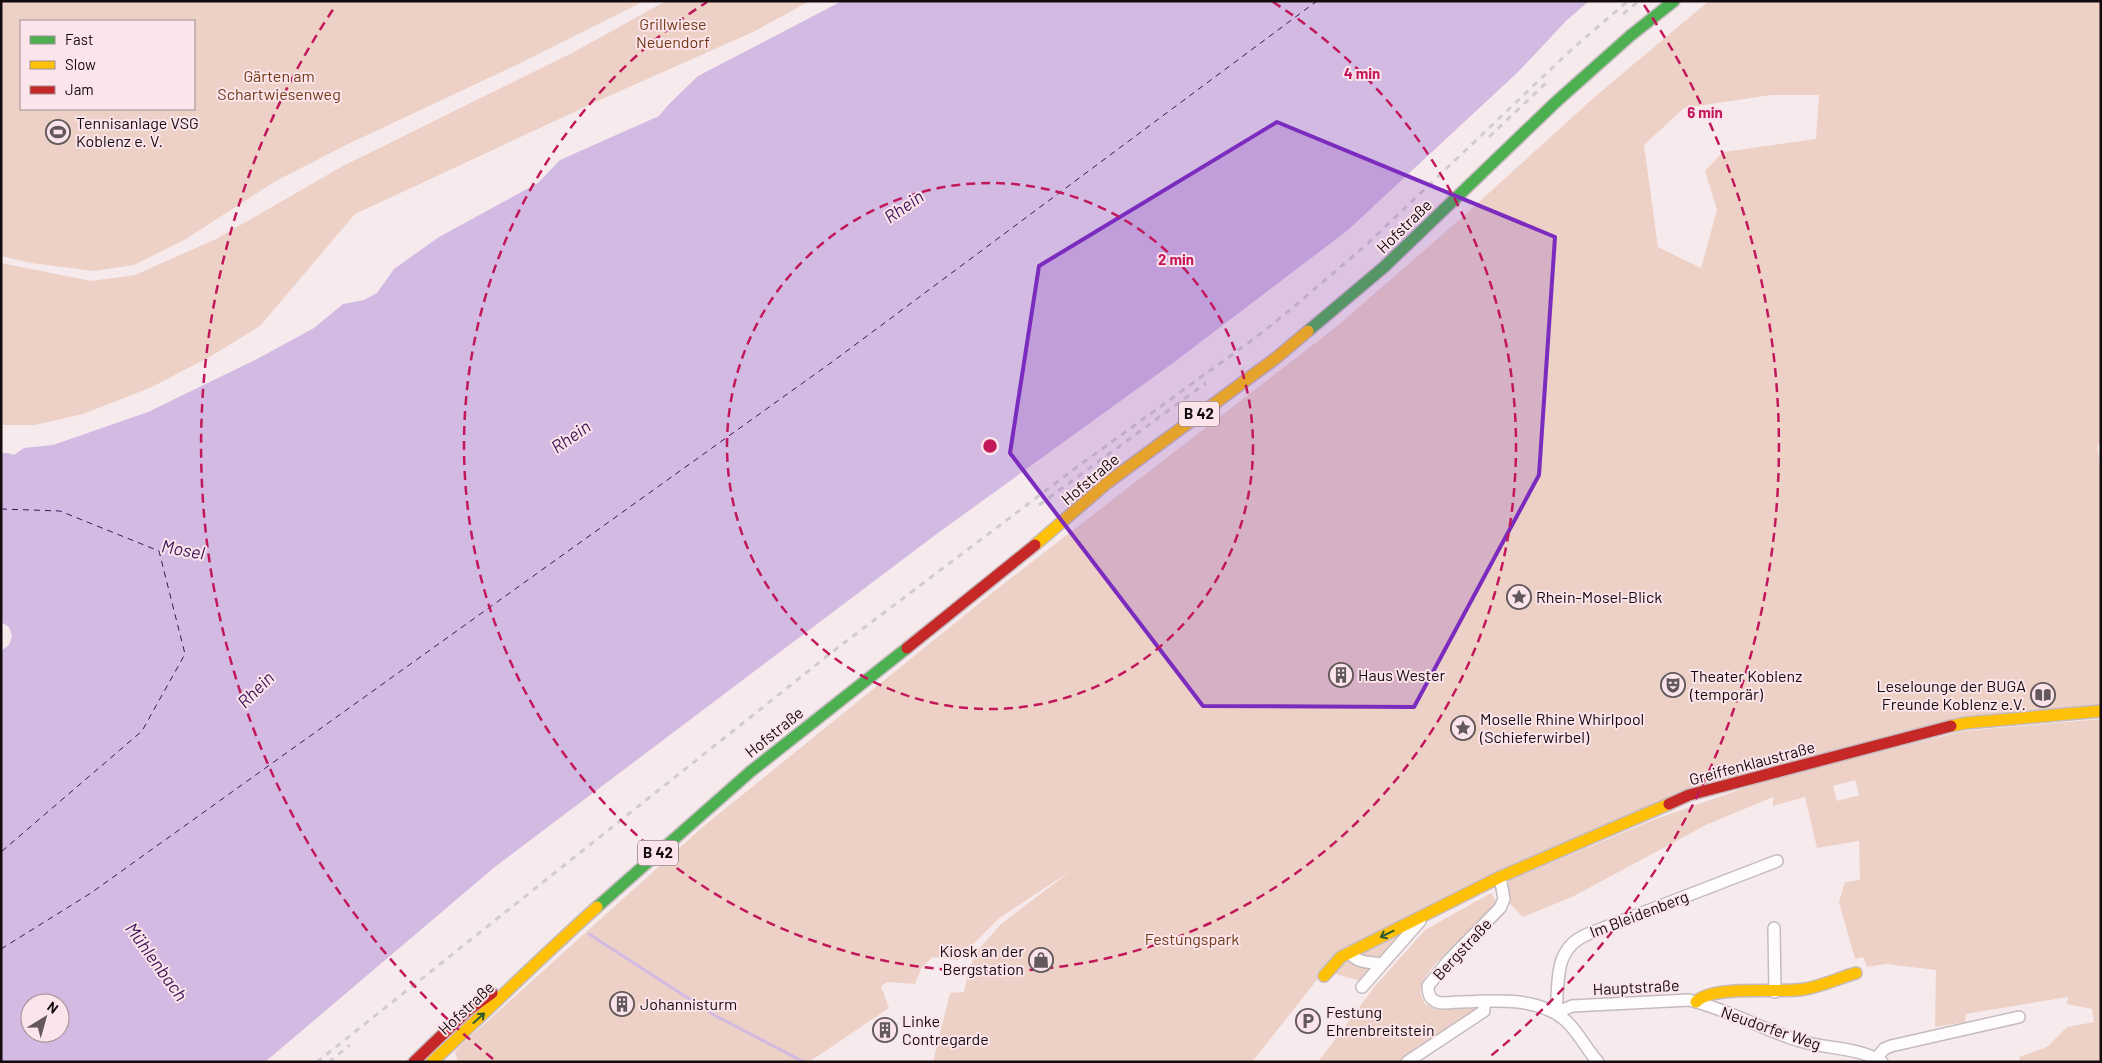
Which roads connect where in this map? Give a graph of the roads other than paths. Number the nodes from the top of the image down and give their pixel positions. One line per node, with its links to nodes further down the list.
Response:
1 (1674, 1): 10 (main road, Hofstraße / B 42)
2 (2101, 711): 4 (main road, Greiffenklaustraße)
3 (1777, 861): 16 (street, Im Bleidenberg)
4 (1500, 877): 5 (main road, Greiffenklaustraße); 14 (street, Bergstraße)
5 (1430, 912): 7 (main road, Greiffenklaustraße, one-way to 7); 8 (street, Greiffenklaustraße)
6 (1774, 928): 13 (street)
7 (1350, 952): 8 (street); 11 (main road, Greiffenklaustraße)
8 (1381, 964): 12 (street, Greiffenklaustraße)
9 (1856, 973): 13 (main road, Hauptstraße)
10 (521, 976): 19 (main road, Hofstraße / B 42); 20 (main road, Hofstraße / B 42, one-way to 10)
11 (1324, 976)
12 (1362, 987)
13 (1776, 992): 15 (main road, Hauptstraße)
14 (1484, 1002): 16 (street, Bergstraße); 21 (street)
15 (1696, 1002): 16 (street, Hauptstraße); 18 (street, Neudorfer Weg)
16 (1556, 1013): 22 (street, Bergstraße)
17 (2019, 1017): 18 (street, Neudorfer Weg)
18 (1879, 1060)
19 (414, 1062)
20 (432, 1062)
21 (1407, 1062)
22 (1598, 1062)

